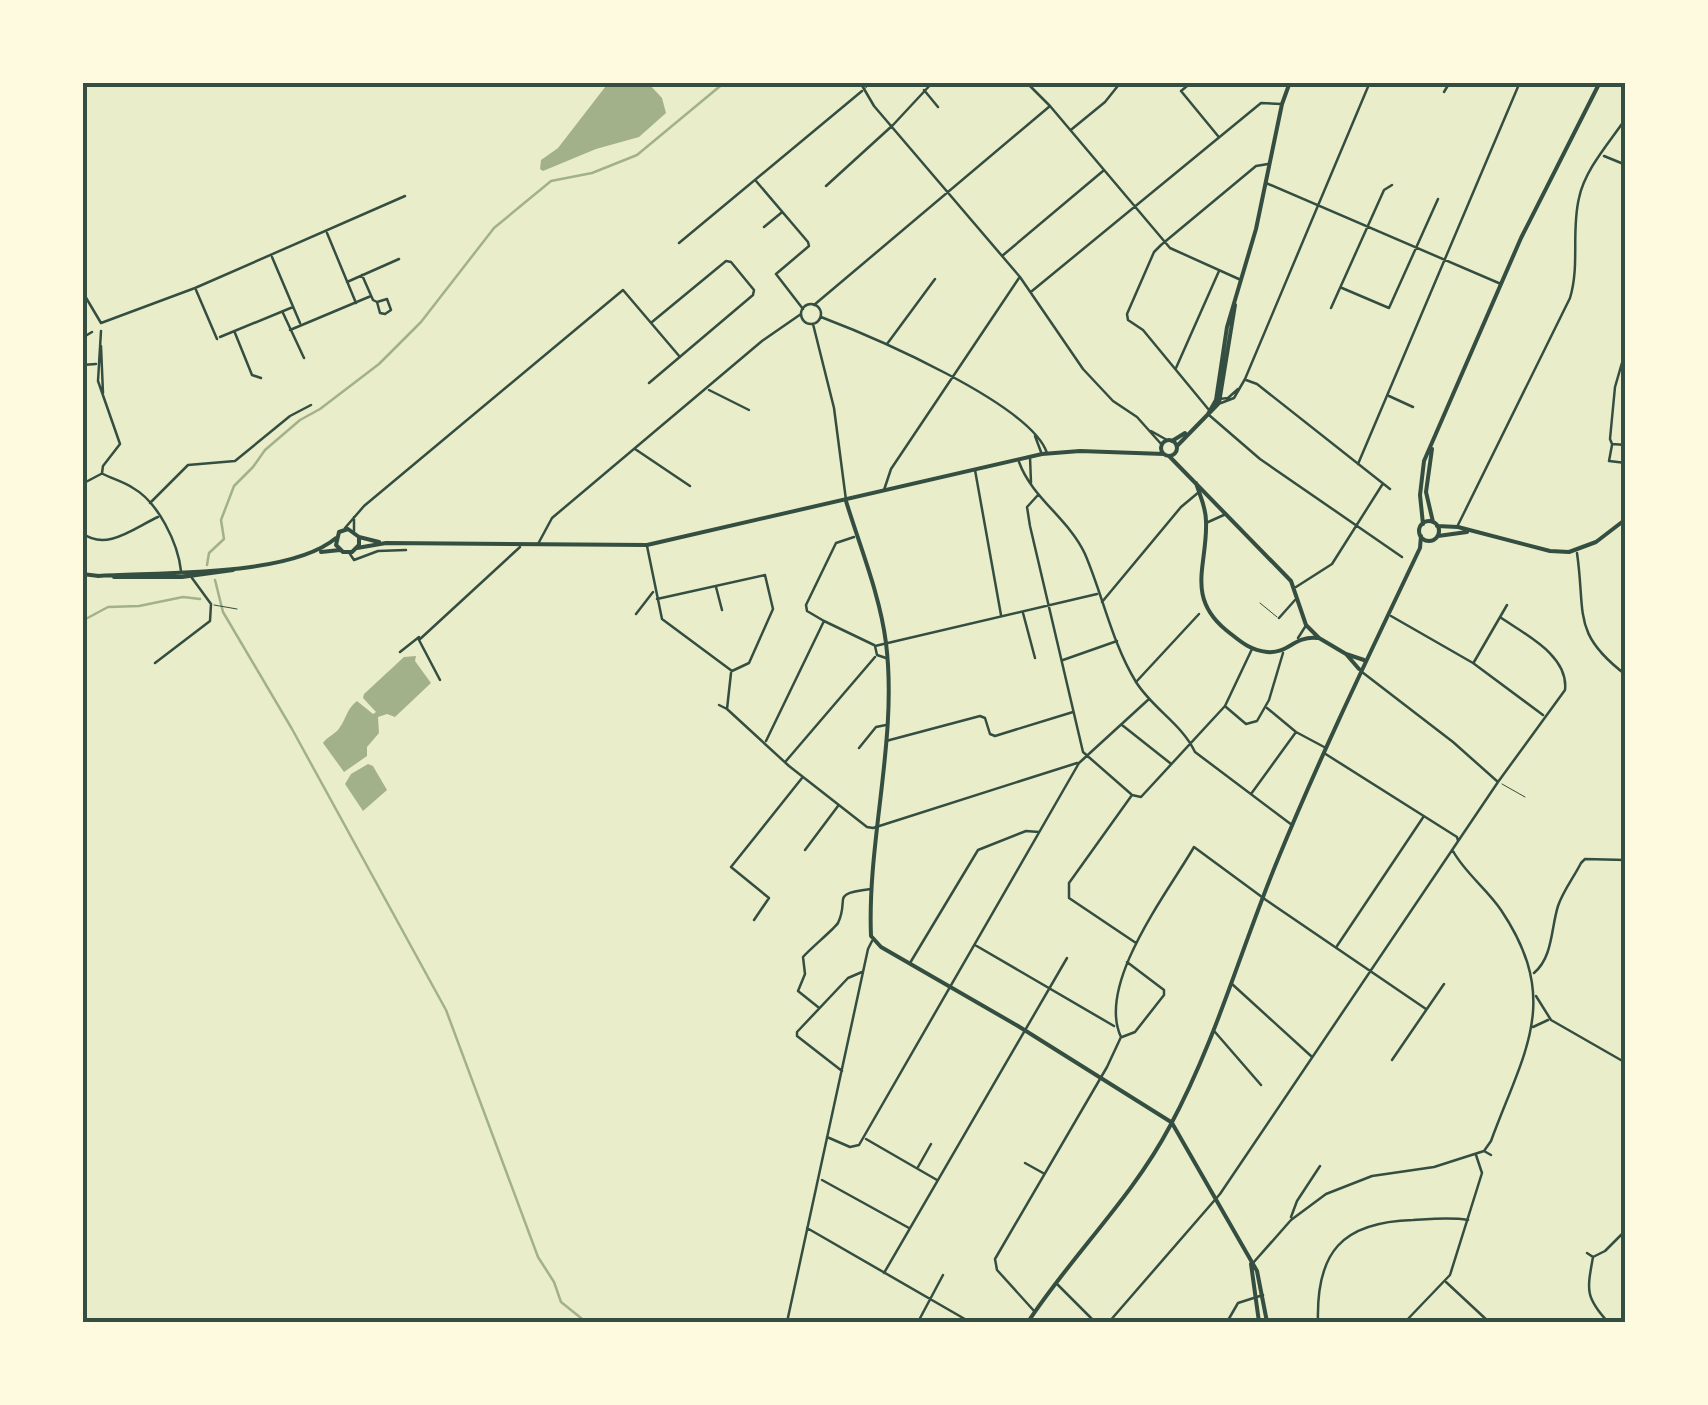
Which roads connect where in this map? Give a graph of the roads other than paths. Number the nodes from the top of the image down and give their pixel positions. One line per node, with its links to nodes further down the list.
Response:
1 (860, 82): 13 (street)
2 (873, 82): 13 (lane)
3 (933, 82): 12 (street)
4 (1026, 82): 16 (street)
5 (1121, 82): 20 (street)
6 (1192, 82): 21 (street)
7 (1290, 82): 15 (main road)
8 (1370, 82): 33 (street)
9 (1450, 82): 14 (street)
10 (1520, 82): 45 (street)
11 (1600, 82): 52 (main road)
12 (924, 89): 17 (street); 19 (street)
13 (863, 90): 19 (street); 26 (street)
14 (1444, 92)
15 (1282, 104): 21 (street); 23 (main road)
16 (1050, 106): 20 (street); 30 (street)
17 (938, 107)
18 (1626, 118): 22 (street)
19 (893, 125): 29 (street); 30 (street)
20 (1070, 130): 25 (street)
21 (1219, 137): 34 (street)
22 (1602, 155): 24 (street); 132 (street)
23 (1268, 164): 27 (main road); 39 (street)
24 (1626, 165)
25 (1104, 170): 34 (street); 43 (street)
26 (755, 179): 35 (street); 40 (street)
27 (1264, 182): 33 (street); 50 (main road)
28 (1392, 184): 37 (street)
29 (826, 186)
30 (948, 192): 43 (street); 60 (street)
31 (405, 196): 38 (street)
32 (1438, 198): 41 (street)
33 (1318, 205): 37 (street); 84 (street)
34 (1135, 207): 39 (street); 56 (street)
35 (782, 212): 36 (street); 63 (street)
36 (764, 227)
37 (1368, 228): 41 (street); 54 (street)
38 (326, 232): 42 (street); 51 (street)
39 (1164, 243): 46 (street); 81 (street)
40 (679, 244)
41 (1417, 248): 45 (street); 54 (street)
42 (271, 255): 53 (street); 61 (street)
43 (1000, 256): 48 (street)
44 (399, 259): 47 (street)
45 (1444, 260): 52 (street); 87 (street)
46 (1219, 271): 50 (street); 81 (street)
47 (362, 275): 51 (street); 57 (street)
48 (1020, 277): 56 (street); 83 (street)
49 (935, 280): 75 (street)
50 (1242, 280): 89 (main road)
51 (347, 282): 59 (street)
52 (1501, 284): 97 (main road)
53 (195, 288): 66 (street); 73 (street)
54 (1342, 288): 62 (street)
55 (82, 291): 66 (street)
56 (1031, 292): 94 (street)
57 (371, 296): 58 (street); 59 (street)
58 (377, 302)
59 (356, 303): 69 (street)
60 (814, 305): 63 (street); 65 (street)
61 (293, 307): 64 (street); 69 (street)
62 (1332, 308)
63 (802, 311): 68 (street); 86 (street)
64 (282, 312): 70 (street); 73 (street)
65 (821, 317): 68 (street); 75 (street)
66 (100, 323): 71 (street)
67 (651, 323): 77 (street); 77 (street); 125 (street)
68 (814, 324): 122 (street)
69 (301, 326): 70 (street)
70 (290, 330): 78 (street)
71 (101, 331): 79 (street); 88 (street)
72 (92, 332): 74 (street)
73 (234, 332): 82 (street)
74 (82, 338)
75 (886, 345): 83 (street)
76 (1626, 349): 98 (street)
77 (680, 357): 85 (street)
78 (304, 358)
79 (97, 364): 80 (street); 88 (street)
80 (82, 365)
81 (1176, 369): 93 (street)
82 (261, 378)
83 (951, 378): 104 (street); 119 (street)
84 (1244, 379): 89 (street); 109 (street)
85 (649, 383)
86 (708, 389): 92 (street); 101 (street)
87 (1388, 396): 91 (street); 109 (street)
88 (104, 399): 112 (street)
89 (1218, 401): 93 (main road)
90 (310, 404): 123 (street)
91 (1413, 407)
92 (749, 410)
93 (1209, 413): 95 (main road); 129 (street)
94 (1150, 430): 96 (street); 100 (street)
95 (1189, 431): 96 (main road); 102 (main road)
96 (1169, 440): 100 (main road); 102 (main road)
97 (1433, 442): 130 (main road); 131 (main road)
98 (1612, 444): 99 (street); 108 (street)
99 (1626, 444)
100 (1162, 446): 103 (main road); 105 (main road)
101 (634, 448): 117 (street); 145 (street)
102 (1176, 449): 105 (main road); 110 (main road)
103 (1140, 452): 104 (main road); 105 (main road)
104 (1044, 454): 106 (main road)
105 (1167, 455): 110 (main road)
106 (1030, 457): 107 (main road); 116 (street)
107 (1018, 460): 111 (main road); 116 (street)
108 (1626, 463)
109 (1358, 464): 115 (street)
110 (1180, 465): 113 (main road)
111 (975, 468): 119 (main road); 177 (street)
112 (102, 473): 114 (street); 123 (street)
113 (1196, 483): 120 (main road); 124 (main road)
114 (82, 484)
115 (1383, 484): 118 (street); 129 (street)
116 (1030, 485): 121 (street)
117 (690, 486)
118 (1390, 489)
119 (884, 492): 122 (main road)
120 (1199, 492): 128 (main road); 166 (street)
121 (1039, 494): 163 (street); 170 (street)
122 (846, 501): 137 (main road); 146 (main road)
123 (150, 502): 126 (street)
124 (1227, 514): 128 (street); 161 (main road)
125 (354, 515): 133 (street); 134 (street)
126 (160, 516): 136 (street); 158 (street)
127 (1626, 519): 151 (main road)
128 (1206, 523): 188 (main road)
129 (1358, 524): 154 (street); 161 (street)
130 (1423, 524): 131 (main road); 138 (main road)
131 (1435, 524): 132 (main road); 139 (main road)
132 (1458, 526): 135 (main road)
133 (345, 529): 134 (main road); 141 (main road)
134 (354, 530): 140 (main road)
135 (1468, 531): 139 (main road); 151 (main road)
136 (82, 533)
137 (857, 536): 180 (street); 186 (main road)
138 (1420, 536): 142 (main road); 148 (main road)
139 (1438, 536): 142 (main road)
140 (359, 537): 143 (main road); 147 (main road)
141 (336, 538): 149 (main road); 152 (main road)
142 (1430, 541): 148 (main road)
143 (386, 543): 144 (main road); 147 (main road)
144 (521, 544): 145 (main road); 182 (street)
145 (538, 544): 146 (main road)
146 (646, 545): 162 (street)
147 (357, 548): 153 (main road)
148 (1420, 548): 176 (main road)
149 (340, 550): 152 (main road); 153 (main road)
150 (406, 550): 153 (street)
151 (1577, 551): 201 (street)
152 (316, 552): 157 (main road)
153 (349, 552)
154 (1402, 557)
155 (774, 573): 159 (street)
156 (82, 574): 158 (main road)
157 (191, 574): 158 (main road); 168 (street)
158 (182, 575)
159 (766, 575): 160 (street); 199 (street)
160 (716, 586): 164 (street); 172 (street)
161 (1295, 588): 165 (main road)
162 (656, 590): 164 (street); 174 (street)
163 (1097, 594): 166 (street); 170 (street)
164 (657, 599): 199 (street)
165 (1297, 600): 179 (street); 181 (main road)
166 (1100, 602): 185 (street)
167 (1260, 603): 179 (lane)
168 (211, 604): 171 (lane); 197 (street)
169 (1507, 605): 178 (street)
170 (1048, 606): 173 (street); 195 (street)
171 (237, 609)
172 (722, 610)
173 (1023, 611): 177 (street); 194 (street)
174 (636, 614)
175 (1199, 614): 203 (street)
176 (1388, 614): 196 (main road); 198 (street)
177 (1002, 616): 186 (street)
178 (1500, 617): 198 (street); 210 (street)
179 (1279, 618)
180 (824, 621): 187 (street); 214 (street)
181 (1306, 625): 183 (street); 184 (main road)
182 (424, 633): 190 (street); 202 (street)
183 (1298, 638): 184 (main road); 189 (main road)
184 (1318, 638): 191 (main road)
185 (1117, 640): 195 (street); 203 (street)
186 (886, 641): 187 (street); 193 (main road)
187 (875, 646): 192 (street)
188 (1252, 649): 189 (main road); 206 (street)
189 (1283, 651): 207 (street)
190 (400, 652)
191 (1346, 654): 196 (main road); 200 (main road)
192 (876, 656): 193 (street); 220 (street)
193 (887, 658): 212 (main road)
194 (1036, 658)
195 (1062, 660): 209 (street)
196 (1365, 660): 200 (main road)
197 (155, 663)
198 (1473, 663): 210 (street)
199 (732, 671): 208 (street)
200 (1361, 671): 218 (main road); 224 (street)
201 (1626, 675)
202 (440, 680)
203 (1136, 682): 204 (street)
204 (1150, 699): 211 (street); 216 (street)
205 (719, 705): 208 (street)
206 (1224, 706): 207 (street); 216 (street)
207 (1266, 707): 213 (street)
208 (727, 708): 214 (street)
209 (1074, 712): 215 (street); 219 (street)
210 (1544, 716): 224 (street)
211 (1121, 724): 219 (street); 222 (street)
212 (886, 725): 215 (main road); 217 (street)
213 (1296, 732): 218 (street); 226 (street)
214 (766, 742): 220 (street)
215 (885, 742): 231 (main road)
216 (1191, 743): 222 (street); 226 (street)
217 (859, 748)
218 (1325, 751): 229 (street); 230 (main road)
219 (1085, 756): 221 (street); 225 (street)
220 (785, 762): 223 (street)
221 (1079, 763): 231 (street); 232 (street)
222 (1172, 764): 225 (street)
223 (803, 777): 228 (street); 239 (street)
224 (1498, 782): 227 (lane); 233 (street)
225 (1132, 794): 241 (street)
226 (1250, 795): 230 (street)
227 (1525, 798)
228 (839, 805): 231 (street); 235 (street)
229 (1425, 814): 233 (street); 243 (street)
230 (1292, 825): 238 (main road)
231 (878, 827): 237 (main road)
232 (1040, 832): 242 (street); 246 (street)
233 (1458, 842): 234 (street)
234 (1453, 849): 247 (street); 249 (street)
235 (805, 850)
236 (1626, 860): 249 (street)
237 (873, 889): 240 (main road); 255 (street)
238 (1263, 897): 241 (street); 243 (street); 250 (main road)
239 (754, 920)
240 (873, 940): 246 (main road); 248 (street)
241 (1137, 944): 245 (street)
242 (975, 945): 252 (street); 253 (street)
243 (1336, 948): 247 (street)
244 (1067, 958): 253 (street)
245 (1127, 962): 258 (street); 262 (street)
246 (910, 963): 252 (main road)
247 (1370, 971): 256 (street); 263 (street)
248 (864, 972): 255 (street); 266 (street)
249 (1532, 974): 254 (street)
250 (1232, 983): 261 (main road); 263 (street)
251 (1444, 984): 256 (street)
252 (951, 987): 260 (main road); 271 (street)
253 (1049, 989): 258 (street); 260 (street)
254 (1535, 994): 257 (street); 259 (street)
255 (818, 1007): 266 (street)
256 (1426, 1009): 264 (street)
257 (1550, 1020): 259 (street); 265 (street)
258 (1116, 1026): 262 (street)
259 (1532, 1028): 273 (street)
260 (1026, 1032): 267 (main road); 281 (street)
261 (1215, 1032): 268 (street); 269 (main road)
262 (1121, 1037): 267 (street)
263 (1312, 1057): 282 (street)
264 (1392, 1060)
265 (1626, 1063)
266 (842, 1070): 270 (street)
267 (1101, 1077): 269 (main road); 279 (street)
268 (1262, 1084)
269 (1172, 1123): 282 (main road); 294 (main road)
270 (827, 1136): 271 (street); 285 (street)
271 (864, 1138): 278 (street)
272 (931, 1144): 278 (street)
273 (1484, 1150): 274 (street); 275 (street)
274 (1475, 1153): 283 (street); 284 (street)
275 (1491, 1155)
276 (1024, 1162): 279 (street)
277 (1320, 1166): 283 (street)
278 (917, 1169): 281 (street)
279 (1044, 1174): 298 (street)
280 (822, 1180): 286 (street)
281 (938, 1181): 286 (street)
282 (1216, 1199): 290 (main road); 304 (street)
283 (1291, 1220): 290 (street)
284 (1468, 1220): 293 (street); 308 (street)
285 (807, 1228): 291 (street); 299 (street)
286 (910, 1228): 291 (street)
287 (1626, 1230): 289 (street)
288 (1587, 1253): 289 (street)
289 (1593, 1257): 311 (street)
290 (1251, 1264): 295 (main road); 296 (main road)
291 (884, 1272): 297 (street)
292 (943, 1275): 297 (street)
293 (1444, 1281): 309 (street); 310 (street)
294 (1055, 1282): 298 (main road); 303 (street)
295 (1263, 1295): 296 (street); 307 (main road)
296 (1256, 1297): 305 (street); 306 (main road)
297 (930, 1299): 300 (street); 301 (street)
298 (1035, 1312): 302 (main road)
299 (787, 1322)
300 (918, 1322)
301 (970, 1322)
302 (1028, 1322)
303 (1096, 1322)
304 (1109, 1322)
305 (1227, 1322)
306 (1259, 1322)
307 (1266, 1322)
308 (1318, 1322)
309 (1405, 1322)
310 (1488, 1322)
311 (1608, 1322)

